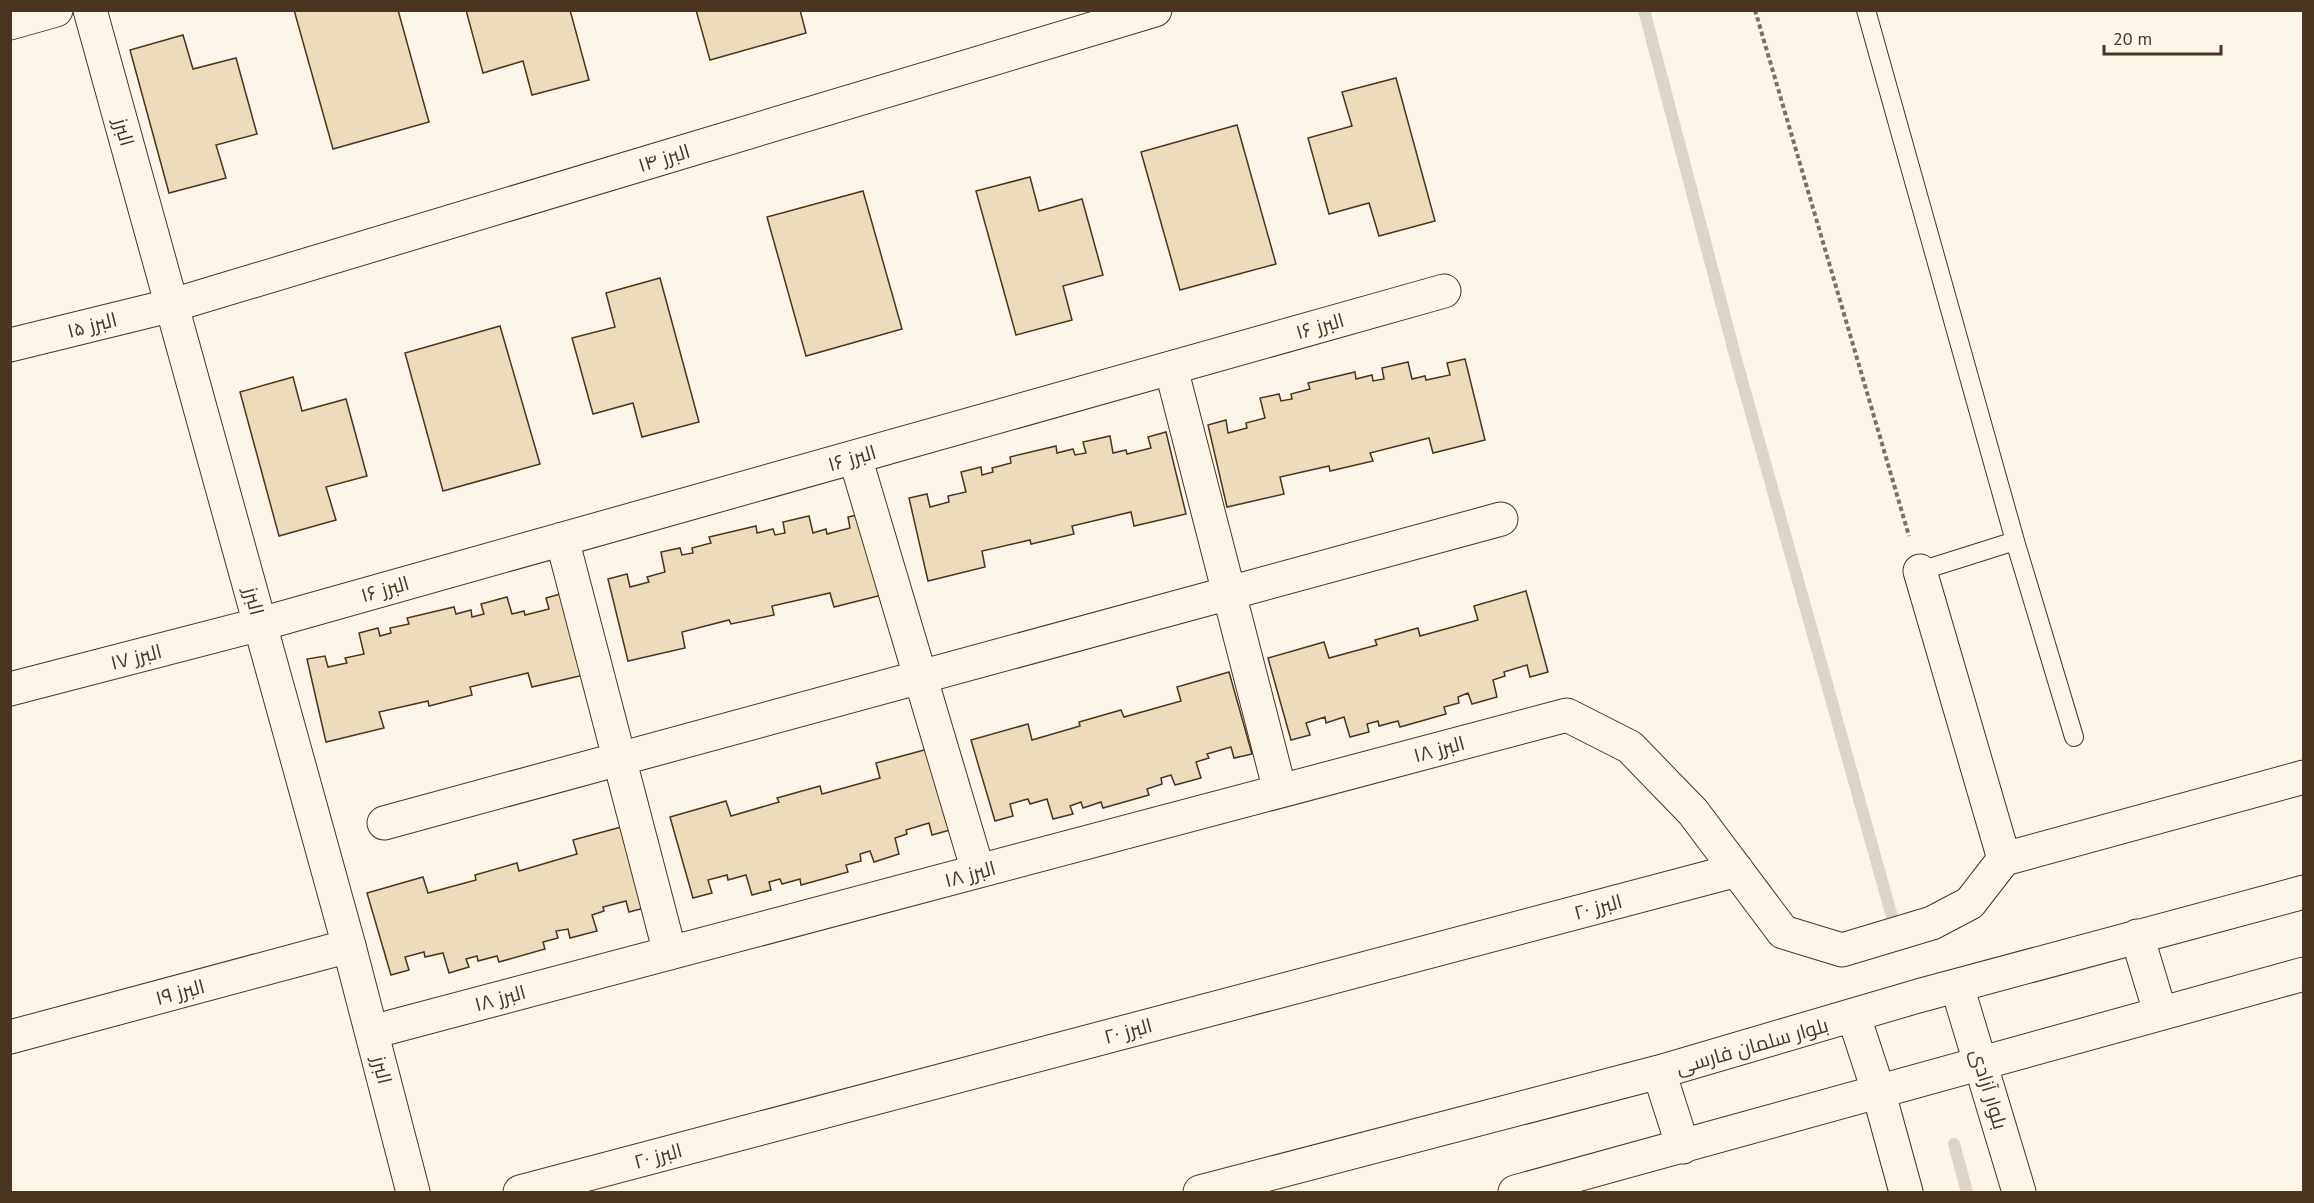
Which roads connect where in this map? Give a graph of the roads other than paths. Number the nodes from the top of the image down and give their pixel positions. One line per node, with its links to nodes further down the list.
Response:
1 (56, 10): 5 (street)
2 (90, 10): 7 (street, البرز)
3 (1155, 10): 7 (street, البرز ۱۴)
4 (1866, 10): 13 (lane)
5 (10, 22)
6 (1444, 291): 9 (street, البرز ۱۶)
7 (173, 305): 8 (street, البرز ۱۵); 16 (street, البرز)
8 (10, 345)
9 (1171, 368): 10 (street, البرز ۱۶); 15 (street)
10 (855, 457): 12 (street, البرز ۱۶); 17 (street)
11 (1501, 519): 15 (street)
12 (562, 539): 16 (street, البرز ۱۶); 20 (street)
13 (2015, 541): 14 (lane); 19 (lane)
14 (1920, 571): 24 (street)
15 (1227, 594): 17 (street); 22 (street)
16 (261, 624): 18 (street, البرز ۱۷); 29 (street, البرز)
17 (920, 677): 20 (street); 26 (street)
18 (10, 689)
19 (2074, 737)
20 (620, 759): 23 (street); 30 (street)
21 (2304, 777): 24 (street)
22 (1280, 791): 25 (street, البرز ۱۸); 26 (street, البرز ۱۸)
23 (384, 823)
24 (2004, 859): 25 (street)
25 (1737, 870): 42 (street, البرز ۲۰)
26 (978, 871): 30 (street, البرز ۱۸)
27 (2304, 892): 28 (street, بلوار سلمان فارسی)
28 (2137, 936): 32 (street, بلوار سلمان فارسی); 33 (street)
29 (349, 946): 35 (street, البرز); 36 (street, البرز ۱۹)
30 (670, 953): 35 (street, البرز ۱۸)
31 (2304, 974): 33 (street)
32 (1957, 986): 34 (street, بلوار سلمان فارسی); 37 (street, بلوار آزادی)
33 (2160, 1012): 37 (street)
34 (1854, 1017): 38 (street, بلوار سلمان فارسی); 39 (street)
35 (372, 1032): 41 (street, البرز)
36 (10, 1037)
37 (1982, 1062): 39 (street); 46 (street, بلوار آزادی)
38 (1659, 1072): 40 (street); 43 (street, بلوار سلمان فارسی)
39 (1878, 1090): 40 (street); 45 (street)
40 (1683, 1147): 44 (street)
41 (413, 1192)
42 (520, 1192)
43 (1200, 1192)
44 (1515, 1192)
45 (1906, 1192)
46 (2019, 1192)

